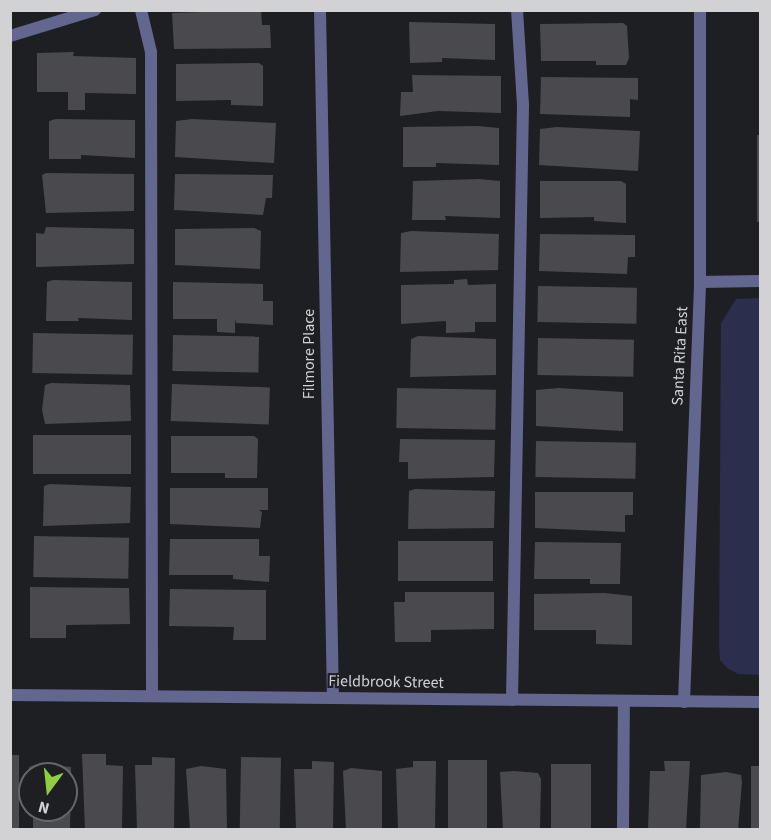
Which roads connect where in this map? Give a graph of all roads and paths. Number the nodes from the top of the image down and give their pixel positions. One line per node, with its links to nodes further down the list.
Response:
1 (95, 10): 6 (street)
2 (141, 10): 10 (street)
3 (320, 10): 11 (street, Filmore Place)
4 (517, 10): 12 (street)
5 (700, 10): 8 (street, Santa Rita East)
6 (10, 36)
7 (760, 281): 8 (street)
8 (700, 282): 14 (street, Santa Rita East)
9 (10, 694): 10 (street, Fieldbrook Street)
10 (152, 696): 11 (street, Fieldbrook Street)
11 (333, 698): 12 (street, Fieldbrook Street)
12 (512, 700): 13 (street, Fieldbrook Street)
13 (624, 702): 14 (street, Fieldbrook Street); 16 (street)
14 (684, 702): 15 (street, Fieldbrook Street)
15 (760, 702)
16 (623, 830)

